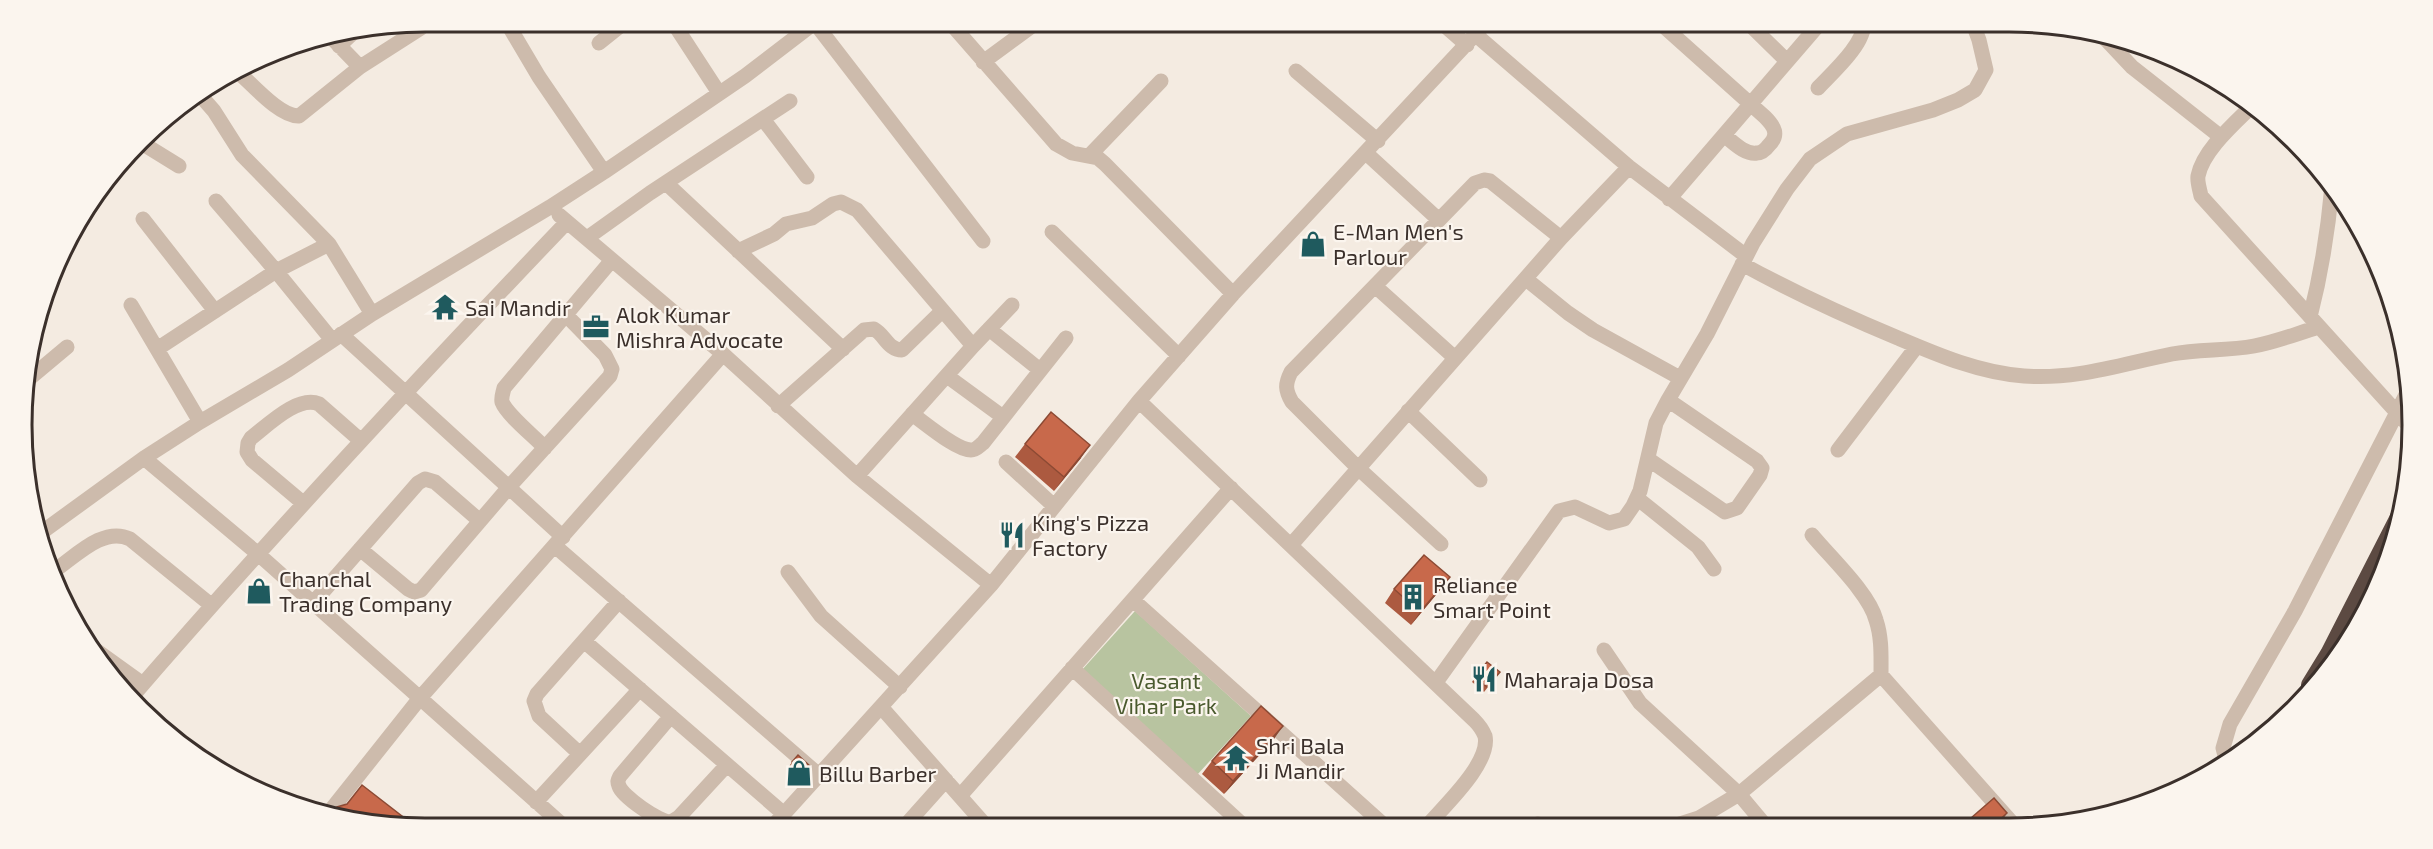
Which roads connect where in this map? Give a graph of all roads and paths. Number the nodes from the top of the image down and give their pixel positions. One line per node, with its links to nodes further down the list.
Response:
1 (415, 32): 22 (street)
2 (512, 32): 41 (street)
3 (613, 32): 17 (street)
4 (679, 32): 27 (street)
5 (801, 32): 27 (street)
6 (822, 32): 54 (street)
7 (958, 32): 21 (street)
8 (1024, 32): 21 (street)
9 (1670, 32): 30 (street)
10 (1757, 32): 20 (street)
11 (1812, 32): 20 (street)
12 (1863, 32): 26 (street)
13 (1975, 32): 58 (street)
14 (1476, 34): 35 (street); 40 (street)
15 (346, 40): 18 (street)
16 (335, 42): 18 (street)
17 (599, 43)
18 (339, 46): 22 (street)
19 (2112, 46): 34 (street)
20 (1787, 61): 30 (street)
21 (983, 62): 38 (street)
22 (360, 67): 24 (street)
23 (1296, 70): 35 (street)
24 (243, 76)
25 (1161, 81): 38 (street)
26 (1818, 88)
27 (719, 93): 41 (street)
28 (204, 99): 55 (street)
29 (790, 101): 32 (street)
30 (1751, 104): 33 (street); 33 (street)
31 (2246, 112): 34 (street)
32 (763, 119): 42 (street); 43 (street)
33 (1724, 135): 44 (street)
34 (2221, 137): 69 (street)
35 (1378, 141): 37 (street)
36 (148, 146): 39 (street)
37 (1366, 153): 49 (street); 62 (street)
38 (1090, 155): 62 (street)
39 (179, 166)
40 (1629, 167): 44 (street); 53 (street)
41 (604, 172): 47 (street)
42 (807, 177)
43 (666, 183): 52 (street); 56 (street)
44 (1669, 199): 58 (street)
45 (2331, 200): 69 (street)
46 (216, 201): 59 (street)
47 (550, 207): 50 (street); 67 (street)
48 (143, 219): 65 (street)
49 (1439, 220): 53 (street); 61 (street)
50 (567, 222): 52 (street); 85 (street)
51 (1052, 232): 79 (street)
52 (586, 238): 57 (street)
53 (1561, 238): 60 (street)
54 (983, 240)
55 (329, 244): 59 (street); 67 (street)
56 (738, 251): 66 (street); 77 (street)
57 (612, 260): 68 (street); 78 (street)
58 (1744, 260): 74 (street); 84 (street)
59 (276, 271): 65 (street); 71 (street)
60 (1526, 279): 80 (street); 84 (street)
61 (1375, 286): 80 (street); 102 (street)
62 (1233, 294): 79 (street)
63 (131, 305): 76 (street)
64 (1012, 305): 70 (street)
65 (215, 311): 76 (street)
66 (942, 311): 73 (street); 77 (street)
67 (372, 314): 71 (street)
68 (566, 315): 97 (street); 97 (street)
69 (2315, 322): 74 (street); 91 (street)
70 (989, 329): 73 (street); 81 (street)
71 (337, 337): 85 (street); 95 (street)
72 (1066, 338): 81 (street)
73 (973, 346): 83 (street)
74 (1917, 346): 98 (street)
75 (67, 347): 82 (street)
76 (157, 349): 95 (street)
77 (843, 349): 89 (street)
78 (723, 354): 89 (street); 113 (street)
79 (1179, 356): 87 (street)
80 (1455, 358): 90 (street)
81 (1040, 370): 93 (street)
82 (35, 374)
83 (947, 376): 92 (street); 93 (street)
84 (1680, 378): 86 (street)
85 (405, 391): 96 (street); 105 (street)
86 (1668, 400): 100 (street); 100 (street)
87 (1139, 402): 106 (street); 109 (street)
88 (2401, 404): 91 (street)
89 (778, 406): 103 (street)
90 (1408, 411): 102 (street); 104 (street)
91 (2397, 412): 94 (street); 141 (street)
92 (912, 414): 93 (street); 103 (street)
93 (1004, 417)
94 (2402, 417)
95 (200, 422): 99 (street)
96 (360, 440): 108 (street); 108 (street)
97 (545, 448): 105 (street)
98 (1838, 450)
99 (144, 458): 111 (street); 117 (street)
100 (1648, 459): 107 (street)
101 (1006, 462): 109 (street)
102 (1358, 468): 114 (street); 115 (street)
103 (856, 476): 122 (street)
104 (1480, 480)
105 (509, 487): 110 (street); 113 (street)
106 (1231, 488): 114 (street); 123 (street)
107 (1637, 498): 120 (street); 133 (street)
108 (303, 503): 117 (street)
109 (1054, 506): 122 (street)
110 (480, 521): 116 (street); 116 (street)
111 (46, 529)
112 (1812, 535): 132 (street)
113 (559, 542): 124 (street); 138 (street)
114 (1291, 544): 133 (street)
115 (1441, 544)
116 (360, 549): 125 (street)
117 (257, 553): 125 (street); 126 (street)
118 (2379, 555): 128 (highway)
119 (58, 568): 126 (street)
120 (1714, 569)
121 (788, 572): 135 (street)
122 (991, 585): 135 (street)
123 (1132, 600): 131 (street); 158 (street)
124 (619, 602): 127 (street); 144 (street)
125 (313, 603): 138 (street)
126 (211, 605): 134 (street)
127 (584, 641): 136 (street); 142 (street)
128 (2334, 645)
129 (1604, 650): 146 (street)
130 (110, 660): 134 (street)
131 (1072, 668): 147 (street); 157 (street)
132 (1881, 675): 146 (street); 162 (street)
133 (1437, 681): 159 (street)
134 (143, 684): 137 (street)
135 (900, 687): 139 (street)
136 (640, 689): 140 (street); 142 (street)
137 (136, 692)
138 (420, 698): 148 (street); 149 (street)
139 (882, 708): 144 (street); 145 (street)
140 (671, 716): 143 (street); 152 (street)
141 (2224, 753)
142 (580, 754): 148 (street)
143 (727, 765): 150 (street); 153 (street)
144 (820, 776): 150 (street)
145 (946, 780): 147 (street); 155 (street)
146 (1738, 794): 160 (street); 161 (street)
147 (960, 796): 156 (street)
148 (537, 802): 151 (street)
149 (334, 807)
150 (784, 814): 154 (street)
151 (555, 818)
152 (656, 818)
153 (677, 818)
154 (780, 818)
155 (912, 818)
156 (979, 818)
157 (1235, 818)
158 (1376, 818)
159 (1433, 818)
160 (1699, 818)
161 (1759, 818)
162 (2008, 818)

